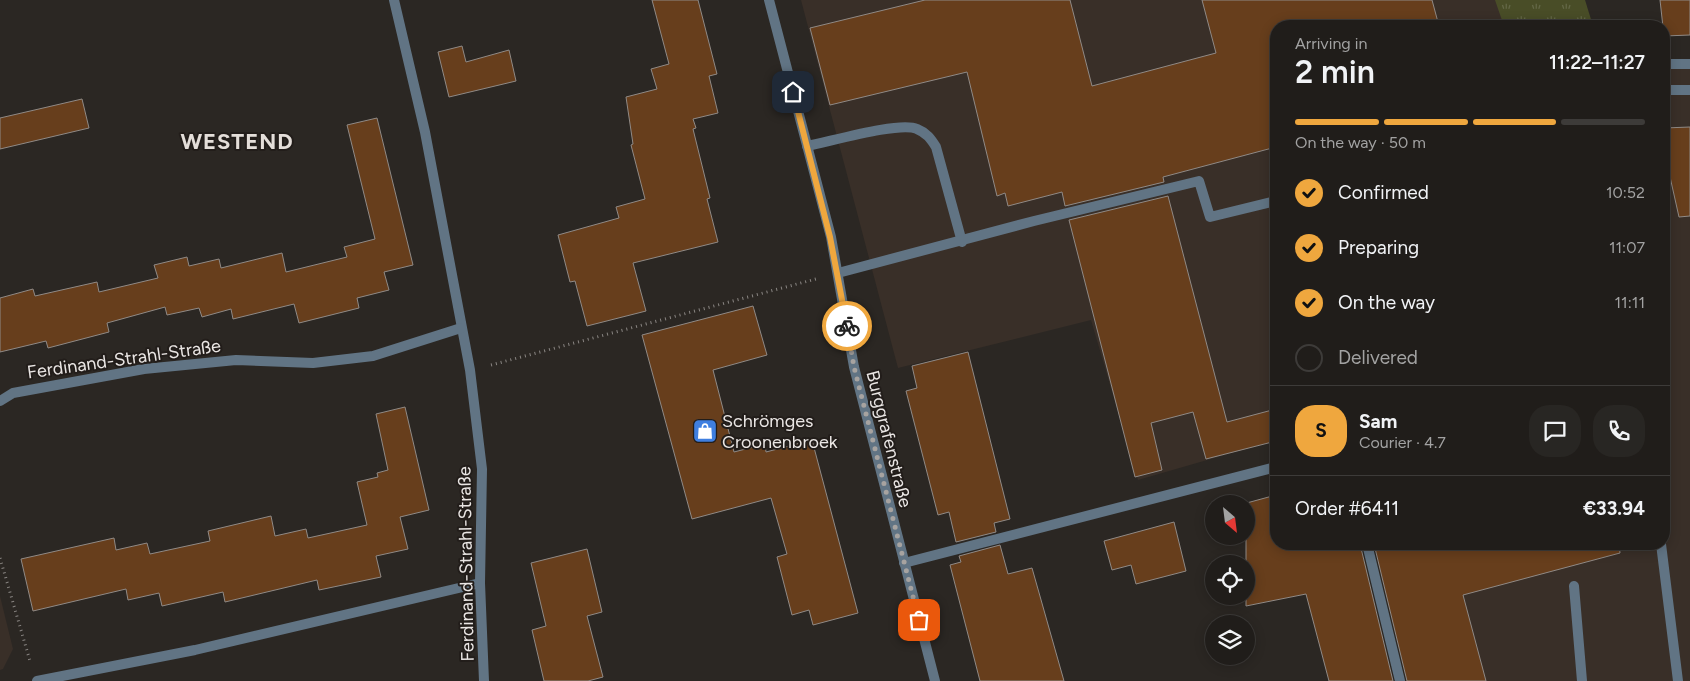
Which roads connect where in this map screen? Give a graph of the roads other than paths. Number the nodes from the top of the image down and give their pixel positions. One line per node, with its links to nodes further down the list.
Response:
1 (394, 0): 11 (street, Ferdinand-Strahl-Straße)
2 (769, 0): 7 (street, Burggrafenstraße)
3 (1670, 64): 4 (street)
4 (1690, 64)
5 (1670, 90): 6 (street)
6 (1690, 90)
7 (808, 146): 9 (street); 10 (street, Burggrafenstraße)
8 (1270, 202): 9 (street)
9 (962, 242): 10 (street)
10 (838, 273): 16 (street, Burggrafenstraße)
11 (461, 328): 12 (street, Ferdinand-Strahl-Straße); 17 (street, Ferdinand-Strahl-Straße)
12 (0, 401)
13 (1270, 469): 16 (street)
14 (1368, 550): 22 (street)
15 (1662, 550): 24 (street)
16 (904, 563): 21 (street, Burggrafenstraße)
17 (480, 583): 19 (street); 20 (street, Ferdinand-Strahl-Straße)
18 (1574, 586): 23 (street)
19 (37, 681)
20 (484, 681)
21 (935, 681)
22 (1400, 681)
23 (1582, 681)
24 (1678, 681)

